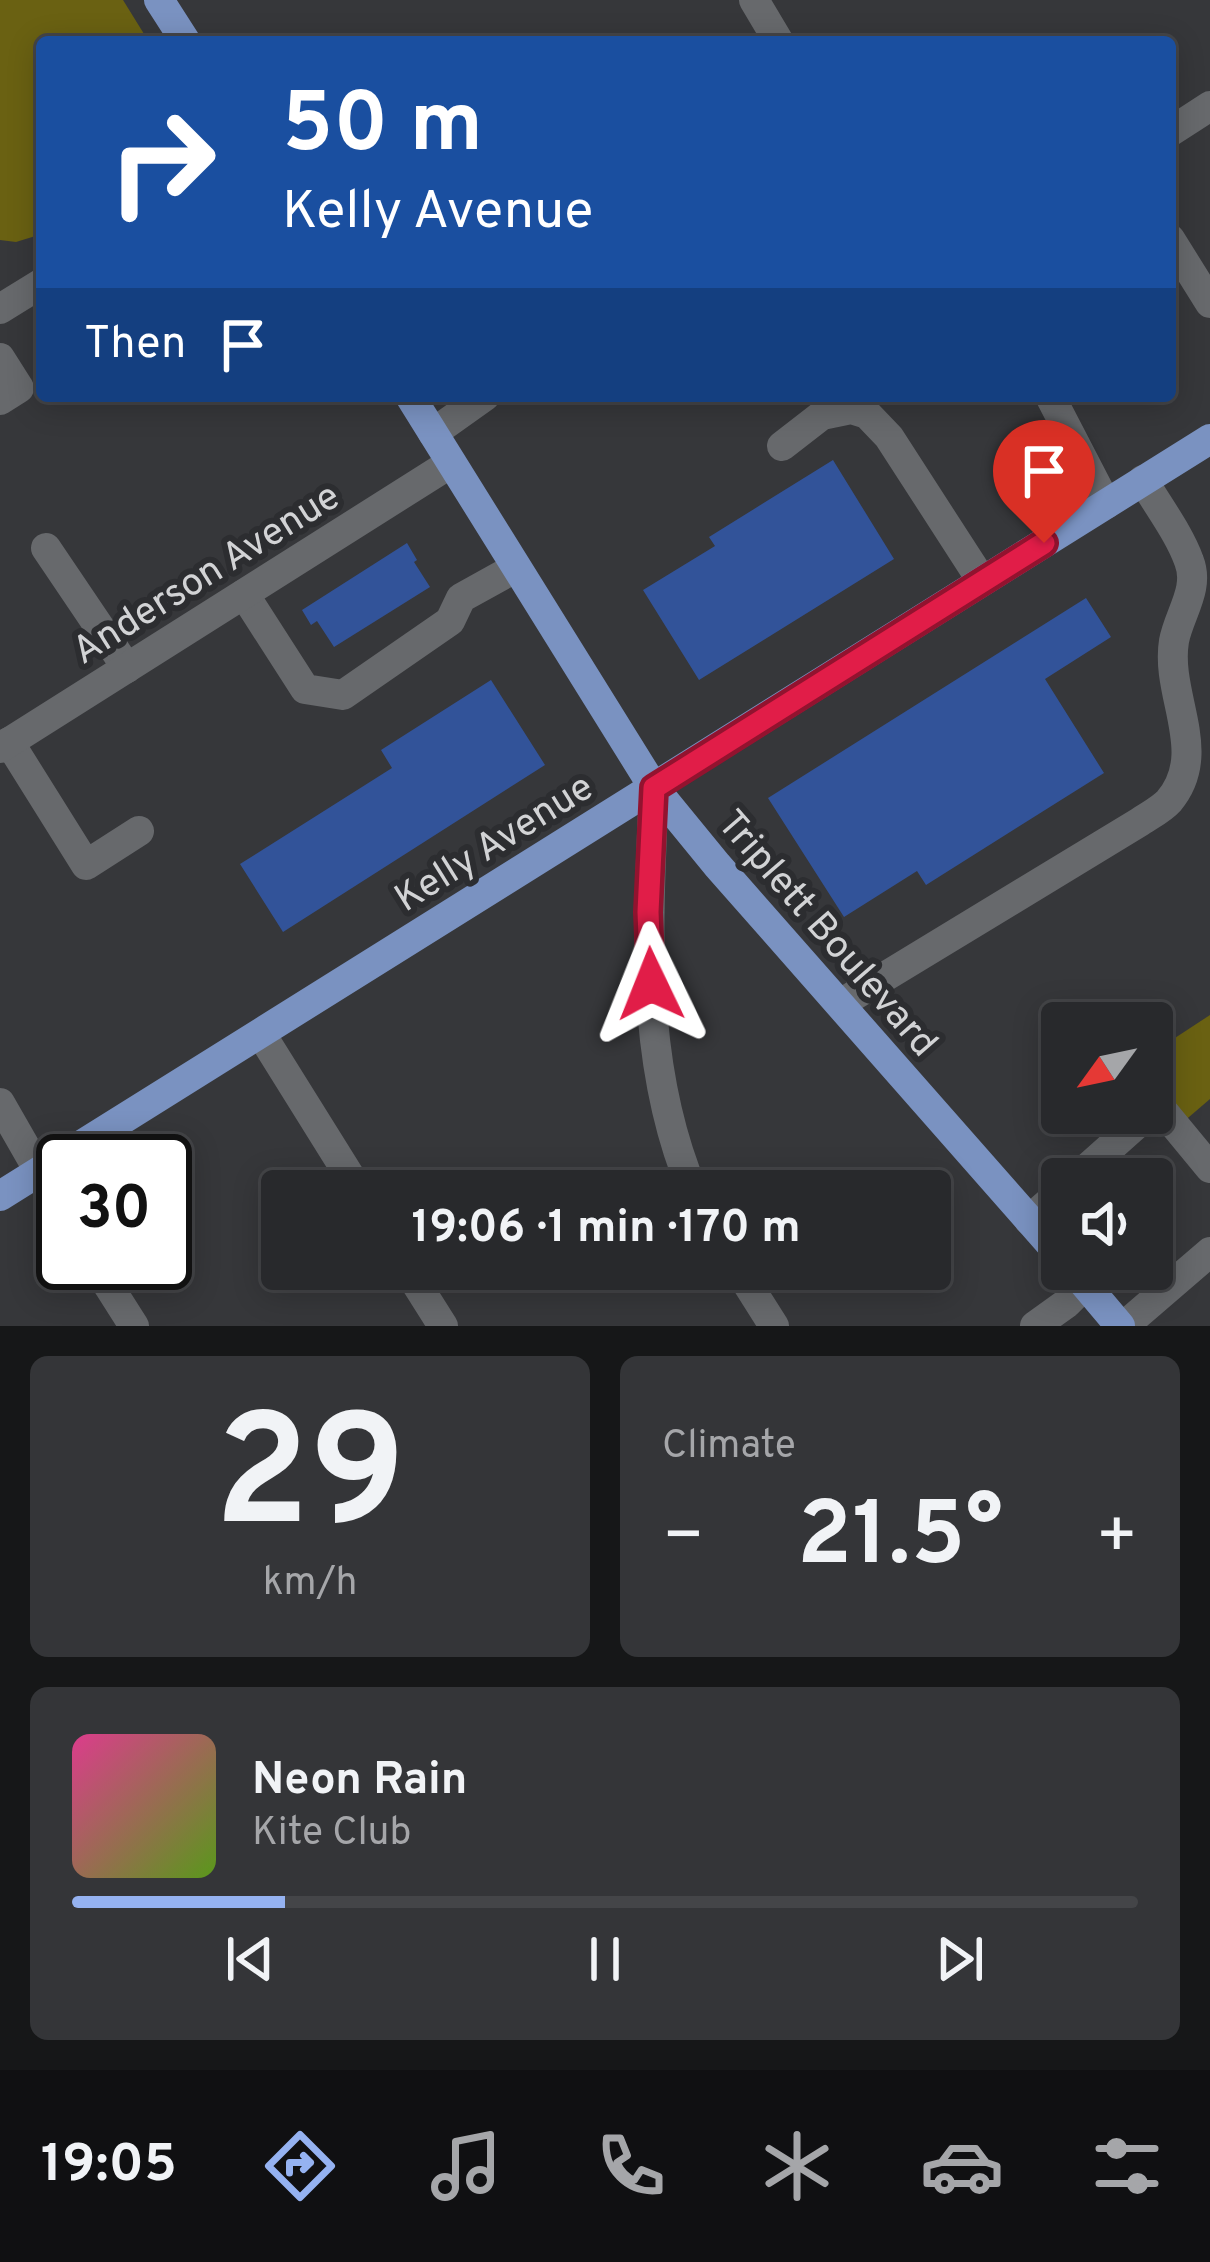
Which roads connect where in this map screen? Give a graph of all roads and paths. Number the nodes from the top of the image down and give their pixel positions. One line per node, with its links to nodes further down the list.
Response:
1 (159, 0): 3 (main road)
2 (754, 0): 4 (street)
3 (182, 36)
4 (775, 36)
5 (1210, 106): 6 (street)
6 (1176, 128)
7 (1176, 248): 9 (street)
8 (36, 287): 10 (street)
9 (1210, 302)
10 (0, 309)
11 (0, 358): 12 (street)
12 (20, 387)
13 (414, 402): 16 (main road, Triplett Boulevard)
14 (477, 402): 16 (street)
15 (1053, 402): 21 (street)
16 (433, 433): 19 (main road, Triplett Boulevard)
17 (1210, 439): 20 (main road, Kelly Avenue)
18 (782, 446): 25 (street)
19 (451, 463): 23 (main road, Triplett Boulevard); 26 (street, Anderson Avenue)
20 (1143, 480): 21 (main road, Kelly Avenue); 24 (street)
21 (1106, 504): 25 (main road, Kelly Avenue)
22 (46, 548): 27 (street)
23 (515, 568): 26 (street); 29 (main road, Triplett Boulevard)
24 (1200, 571): 31 (street)
25 (982, 581): 29 (main road, Kelly Avenue)
26 (244, 594): 27 (street, Anderson Avenue)
27 (127, 668): 28 (street, Anderson Avenue)
28 (5, 746): 30 (street)
29 (654, 788): 31 (main road, Triplett Boulevard); 32 (main road, Kelly Avenue); 41 (street)
30 (139, 831)
31 (840, 1004): 45 (main road, Triplett Boulevard)
32 (261, 1034): 35 (main road, Kelly Avenue); 40 (street)
33 (0, 1103): 39 (street)
34 (1173, 1124): 38 (street)
35 (101, 1134)
36 (1126, 1134): 37 (street)
37 (1099, 1158)
38 (1210, 1168)
39 (36, 1169)
40 (346, 1170)
41 (685, 1170)
42 (36, 1174): 43 (main road, Kelly Avenue)
43 (0, 1196)
44 (1041, 1209): 45 (street)
45 (1029, 1220): 46 (main road, Triplett Boulevard)
46 (1041, 1233)
47 (1210, 1252): 57 (street)
48 (111, 1290): 53 (street)
49 (420, 1290): 54 (street)
50 (751, 1290): 55 (street)
51 (1073, 1290): 56 (street)
52 (1090, 1290): 57 (main road)
53 (134, 1326)
54 (443, 1326)
55 (774, 1326)
56 (1035, 1326)
57 (1122, 1326)

